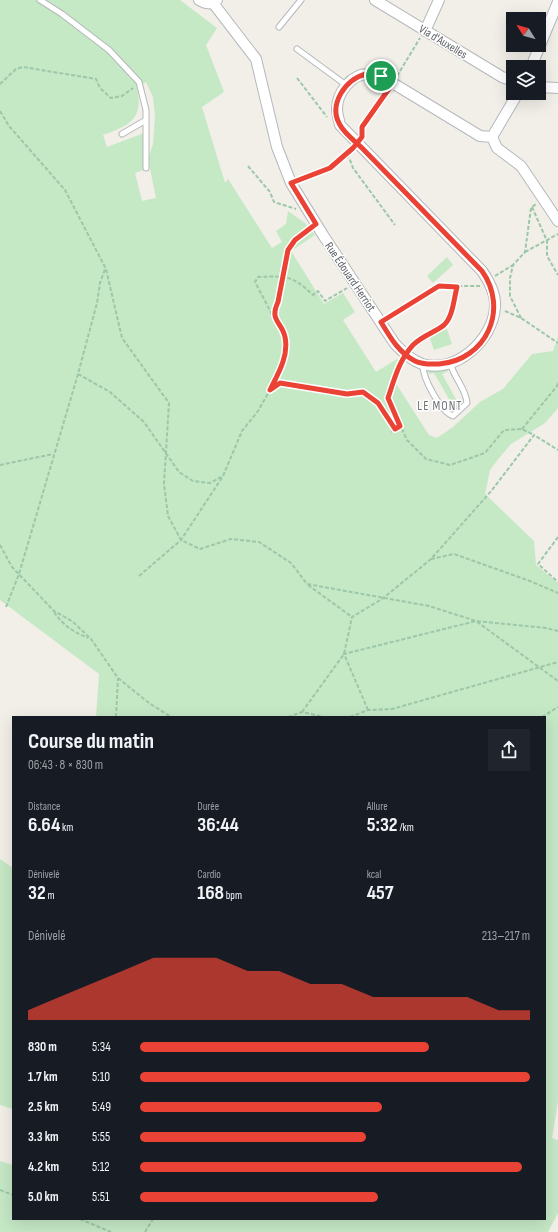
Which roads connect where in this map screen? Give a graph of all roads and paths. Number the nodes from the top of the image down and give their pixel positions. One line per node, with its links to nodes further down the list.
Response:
1 (40, 0): 15 (lane)
2 (199, 0): 6 (street)
3 (301, 0): 8 (lane)
4 (375, 0): 9 (street, Via d'Auxelles)
5 (439, 0): 9 (street)
6 (215, 2): 31 (street, Rue Édouard Herriot)
7 (558, 2): 11 (street)
8 (279, 26)
9 (426, 31): 12 (path); 14 (street, Via d'Auxelles)
10 (296, 49): 18 (lane)
11 (534, 60)
12 (400, 71)
13 (297, 78): 24 (path)
14 (506, 78)
15 (139, 82): 17 (path); 23 (lane)
16 (393, 83): 18 (street); 26 (street); 27 (path)
17 (0, 84)
18 (346, 85): 24 (street)
19 (546, 87): 20 (street)
20 (558, 88)
21 (514, 100): 26 (street)
22 (0, 111): 41 (path)
23 (146, 120): 25 (lane); 30 (lane)
24 (339, 120): 27 (street)
25 (122, 134)
26 (492, 137): 32 (street)
27 (355, 146): 28 (path); 45 (street)
28 (346, 155): 31 (path); 37 (path)
29 (248, 166): 34 (path)
30 (146, 168)
31 (291, 183): 34 (street, Rue Édouard Herriot)
32 (544, 200): 33 (path); 35 (street)
33 (532, 207): 39 (path); 40 (path)
34 (308, 212): 36 (street, Rue Édouard Herriot)
35 (558, 221)
36 (316, 224): 43 (path); 44 (street, Rue Édouard Herriot)
37 (395, 225)
38 (558, 234): 39 (path)
39 (547, 241): 40 (path); 42 (path)
40 (525, 252): 46 (path)
41 (106, 269): 53 (path); 63 (path)
42 (558, 275)
43 (282, 276): 44 (path); 47 (path); 47 (path)
44 (355, 283): 48 (street, Rue Édouard Herriot)
45 (495, 307): 46 (path); 51 (street)
46 (521, 318): 49 (path)
47 (276, 321): 55 (path)
48 (381, 322): 50 (street, Rue Édouard Herriot); 50 (path)
49 (558, 343)
50 (406, 355): 52 (street, Rue Édouard Herriot); 56 (path)
51 (450, 362): 52 (street); 52 (lane)
52 (423, 364)
53 (78, 374): 62 (path); 63 (path)
54 (558, 382): 57 (path)
55 (270, 390): 58 (path); 65 (path)
56 (400, 426): 57 (path); 58 (path)
57 (522, 428): 60 (path)
58 (395, 429): 59 (path)
59 (391, 432)
60 (534, 435): 61 (path); 69 (path)
61 (558, 450)
62 (53, 454): 64 (path); 70 (path)
63 (165, 454): 65 (path); 67 (path)
64 (0, 465)
65 (223, 476): 67 (path)
66 (558, 537): 72 (path)
67 (181, 540): 71 (path); 73 (path)
68 (0, 545): 70 (path)
69 (431, 559): 74 (path); 75 (path)
70 (19, 574): 76 (path); 77 (path)
71 (139, 576)
72 (558, 582)
73 (307, 584): 75 (path); 78 (path)
74 (558, 593)
75 (382, 599): 78 (path); 79 (path)
76 (6, 607)
77 (54, 611): 81 (path); 81 (path)
78 (352, 617): 82 (path)
79 (476, 621): 80 (path); 82 (path); 84 (path)
80 (558, 631)
81 (91, 639): 85 (path)
82 (344, 654): 88 (path); 89 (path)
83 (558, 662): 84 (path)
84 (542, 667): 86 (path); 88 (path)
85 (118, 678): 90 (path); 91 (path)
86 (558, 681)
87 (558, 707): 95 (path)
88 (368, 710): 94 (path)
89 (302, 712): 92 (path); 93 (path)
90 (116, 716)
91 (168, 716)
92 (291, 716)
93 (320, 716)
94 (353, 716)
95 (544, 716)
96 (0, 1190): 97 (path)
97 (12, 1195)
98 (84, 1220): 100 (path)
99 (152, 1220): 101 (path)
100 (111, 1232)
101 (145, 1232)

